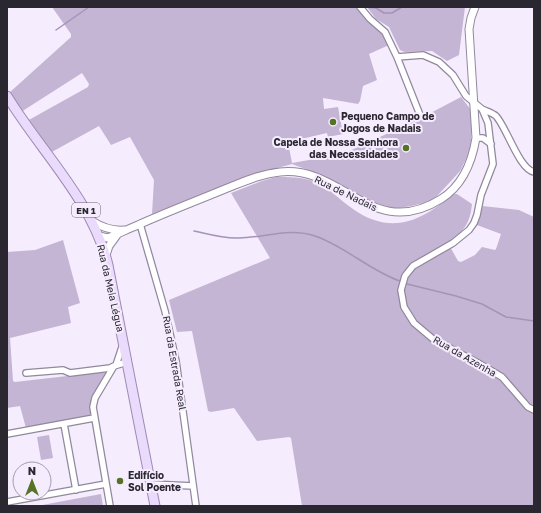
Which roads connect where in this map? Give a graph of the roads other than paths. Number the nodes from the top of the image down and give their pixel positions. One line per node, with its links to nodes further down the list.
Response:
1 (360, 7): 3 (street)
2 (475, 7): 5 (street, Rua de Nadais)
3 (397, 58): 5 (street); 7 (street)
4 (7, 96): 11 (main road, Rua da Meia Légua / EN 1)
5 (474, 103): 6 (street); 8 (street, Rua de Nadais)
6 (482, 109): 9 (street, Rua da Azenha); 10 (street)
7 (420, 115)
8 (476, 138): 9 (street); 12 (street, Rua de Nadais)
9 (491, 144): 18 (street, Rua da Azenha)
10 (534, 172)
11 (92, 221): 13 (street, Rua de Nadais); 14 (main road, Rua da Meia Légua / EN 1)
12 (140, 224): 13 (street, Rua de Nadais); 24 (street, Rua da Estrada Real)
13 (115, 232): 14 (street, Rua de Nadais); 15 (street)
14 (98, 235): 15 (main road, Rua da Meia Légua / EN 1)
15 (106, 255): 16 (main road, Rua da Meia Légua / EN 1)
16 (120, 362): 17 (street); 19 (street); 23 (main road, Rua da Meia Légua / EN 1)
17 (26, 373)
18 (534, 410)
19 (94, 418): 20 (street); 22 (street)
20 (64, 424): 21 (street); 25 (street)
21 (7, 434)
22 (106, 484): 25 (street); 27 (street)
23 (151, 484): 24 (street); 28 (main road, Rua da Meia Légua / EN 1)
24 (193, 486): 29 (street, Rua da Estrada Real)
25 (76, 490): 26 (street)
26 (7, 502)
27 (110, 506)
28 (155, 506)
29 (196, 506)

